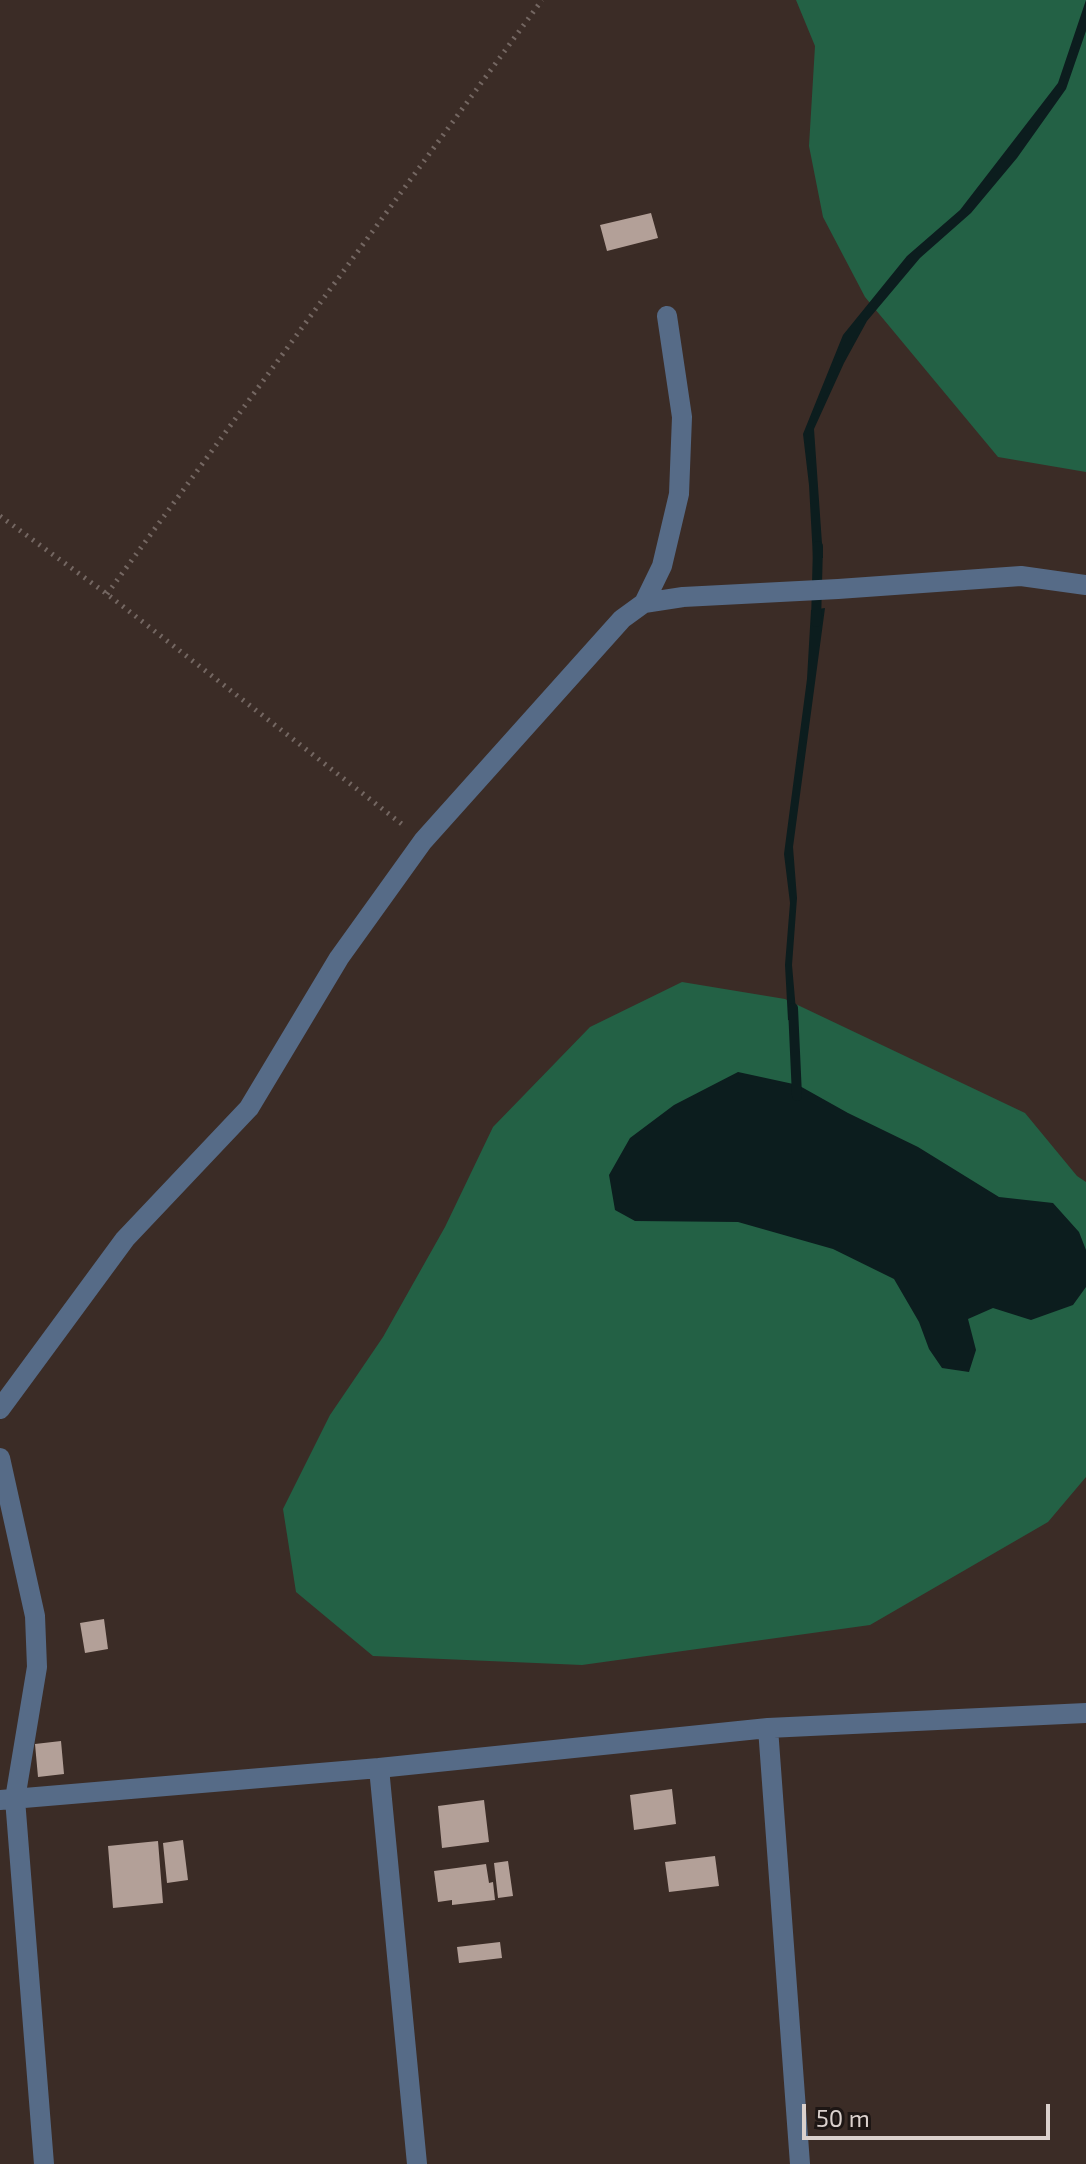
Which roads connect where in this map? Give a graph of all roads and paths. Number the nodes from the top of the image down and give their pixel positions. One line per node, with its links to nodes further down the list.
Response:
1 (542, 0): 5 (path)
2 (667, 316): 6 (street)
3 (0, 516): 5 (path)
4 (1086, 585): 6 (street)
5 (107, 594): 7 (path)
6 (644, 603): 7 (street)
7 (423, 841): 8 (street)
8 (0, 1409)
9 (0, 1458): 13 (street)
10 (1086, 1713): 11 (street)
11 (768, 1728): 12 (street); 16 (street)
12 (379, 1768): 13 (street); 15 (street)
13 (7, 1800): 14 (street)
14 (44, 2164)
15 (417, 2164)
16 (800, 2164)

